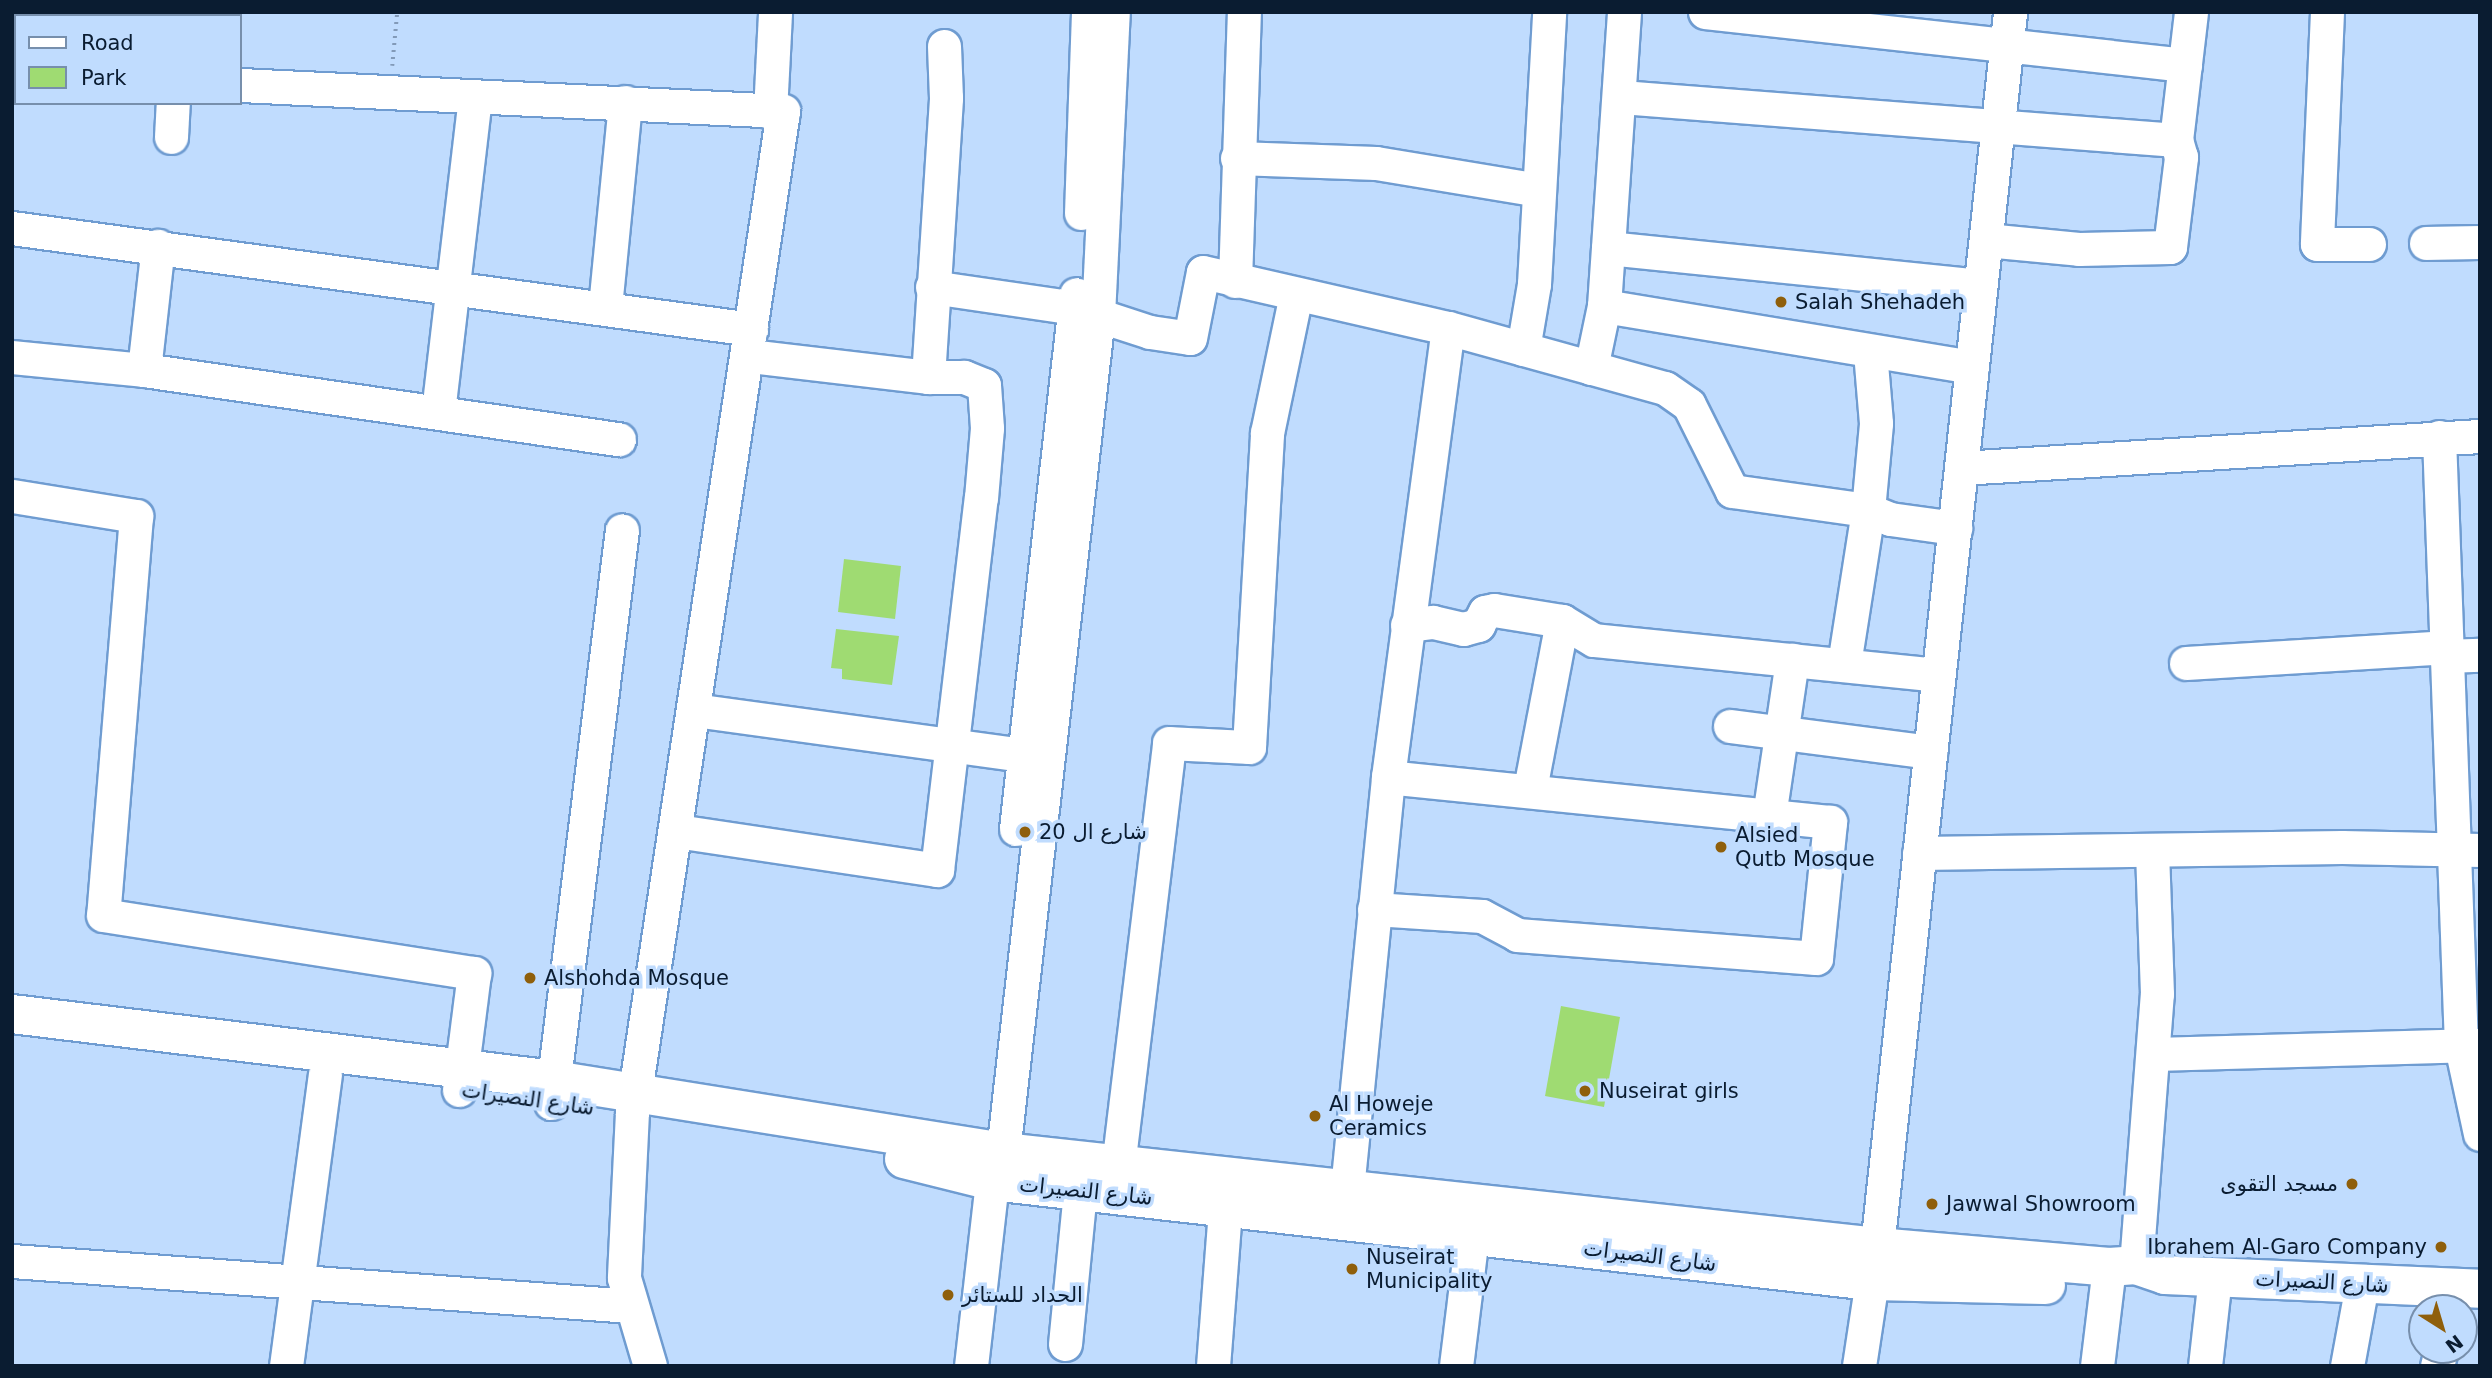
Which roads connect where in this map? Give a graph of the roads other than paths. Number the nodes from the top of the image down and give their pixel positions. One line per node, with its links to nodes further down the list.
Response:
1 (775, 12): 19 (street)
2 (1088, 12): 39 (street)
3 (1113, 12): 39 (street)
4 (1244, 12): 23 (street)
5 (1549, 12): 24 (street)
6 (1624, 12): 16 (street)
7 (1705, 12): 12 (street)
8 (2010, 12): 12 (street)
9 (2191, 12): 13 (street)
10 (2327, 12): 29 (street)
11 (944, 47): 35 (street)
12 (2007, 47): 13 (street); 20 (street)
13 (2185, 65): 22 (street)
14 (242, 85): 15 (street)
15 (475, 97): 17 (street); 33 (street)
16 (1621, 97): 20 (street); 31 (street)
17 (625, 102): 19 (street); 38 (street)
18 (173, 105): 21 (street)
19 (770, 111): 41 (street)
20 (1998, 125): 22 (street); 26 (street)
21 (171, 137)
22 (2176, 140): 26 (street)
23 (1237, 158): 24 (street); 32 (street)
24 (1539, 190): 42 (street)
25 (12, 228): 30 (street)
26 (1986, 240): 34 (street)
27 (2426, 243): 28 (street)
28 (2480, 243)
29 (2370, 244)
30 (158, 246): 33 (street); 47 (street)
31 (1608, 248): 34 (street); 37 (street)
32 (1235, 281): 36 (street); 39 (street)
33 (455, 286): 38 (street); 49 (street)
34 (1980, 286): 46 (street)
35 (932, 288): 39 (street); 48 (street)
36 (1297, 294): 40 (street); 90 (street)
37 (1604, 306): 43 (street); 45 (street)
38 (605, 307): 41 (street)
39 (1087, 312): 71 (street)
40 (1448, 328): 42 (street); 59 (street)
41 (749, 343): 48 (street); 66 (street)
42 (1523, 349): 45 (street)
43 (1870, 352): 46 (street); 55 (street)
44 (12, 357): 47 (street)
45 (1591, 368): 55 (street)
46 (1972, 368): 53 (street)
47 (144, 370): 49 (street)
48 (928, 377): 69 (street)
49 (438, 412): 52 (street)
50 (2480, 436): 51 (street)
51 (2439, 437): 53 (street); 60 (street)
52 (619, 439)
53 (1961, 468): 56 (street)
54 (12, 496): 85 (street)
55 (1868, 510): 56 (street); 64 (street)
56 (1955, 528): 65 (street)
57 (622, 530): 86 (street)
58 (1562, 621): 59 (street); 62 (street); 73 (street)
59 (1406, 625): 72 (street)
60 (2445, 651): 61 (street); 63 (street); 76 (street)
61 (2480, 656)
62 (1792, 660): 64 (street); 68 (street)
63 (2186, 663)
64 (1844, 664): 65 (street)
65 (1938, 675): 70 (street)
66 (694, 710): 69 (street); 75 (street)
67 (1730, 726): 68 (street)
68 (1780, 733): 70 (street); 74 (street)
69 (950, 745): 71 (street); 75 (street)
70 (1930, 752): 78 (street)
71 (1034, 757): 89 (street)
72 (1388, 777): 73 (street); 79 (street)
73 (1530, 789): 74 (street)
74 (1769, 816): 79 (street)
75 (677, 831): 87 (street)
76 (2466, 851): 77 (street); 82 (street)
77 (2152, 852): 78 (street); 83 (street)
78 (1919, 853): 95 (street)
79 (1374, 909): 91 (street)
80 (12, 1014): 85 (main road, شارع النصيرات)
81 (12, 1039): 84 (main road, شارع النصيرات)
82 (2470, 1045): 83 (street); 88 (street)
83 (2153, 1054): 96 (street)
84 (325, 1075): 85 (main road, شارع النصيرات); 98 (street)
85 (460, 1079): 86 (main road, شارع النصيرات)
86 (553, 1092): 87 (main road, شارع النصيرات)
87 (634, 1104): 89 (main road, شارع النصيرات); 101 (street)
88 (2480, 1134)
89 (992, 1161): 90 (main road, شارع النصيرات); 105 (street)
90 (1105, 1183): 92 (main road, شارع النصيرات); 102 (street)
91 (1347, 1189): 92 (main road, شارع النصيرات); 93 (main road, شارع النصيرات)
92 (1225, 1191): 93 (main road, شارع النصيرات); 106 (street)
93 (1474, 1219): 95 (main road, شارع النصيرات); 107 (street)
94 (12, 1261): 98 (street)
95 (1874, 1264): 96 (main road, شارع النصيرات); 108 (street)
96 (2129, 1273): 97 (main road, شارع النصيرات); 109 (street)
97 (2216, 1277): 99 (main road, شارع النصيرات); 110 (street)
98 (294, 1281): 101 (street); 103 (street)
99 (2362, 1284): 100 (main road, شارع النصيرات); 111 (street)
100 (2452, 1294)
101 (630, 1306): 104 (street)
102 (1065, 1343)
103 (286, 1366)
104 (650, 1366)
105 (971, 1366)
106 (1213, 1366)
107 (1456, 1366)
108 (1859, 1366)
109 (2097, 1366)
110 (2205, 1366)
111 (2347, 1366)

